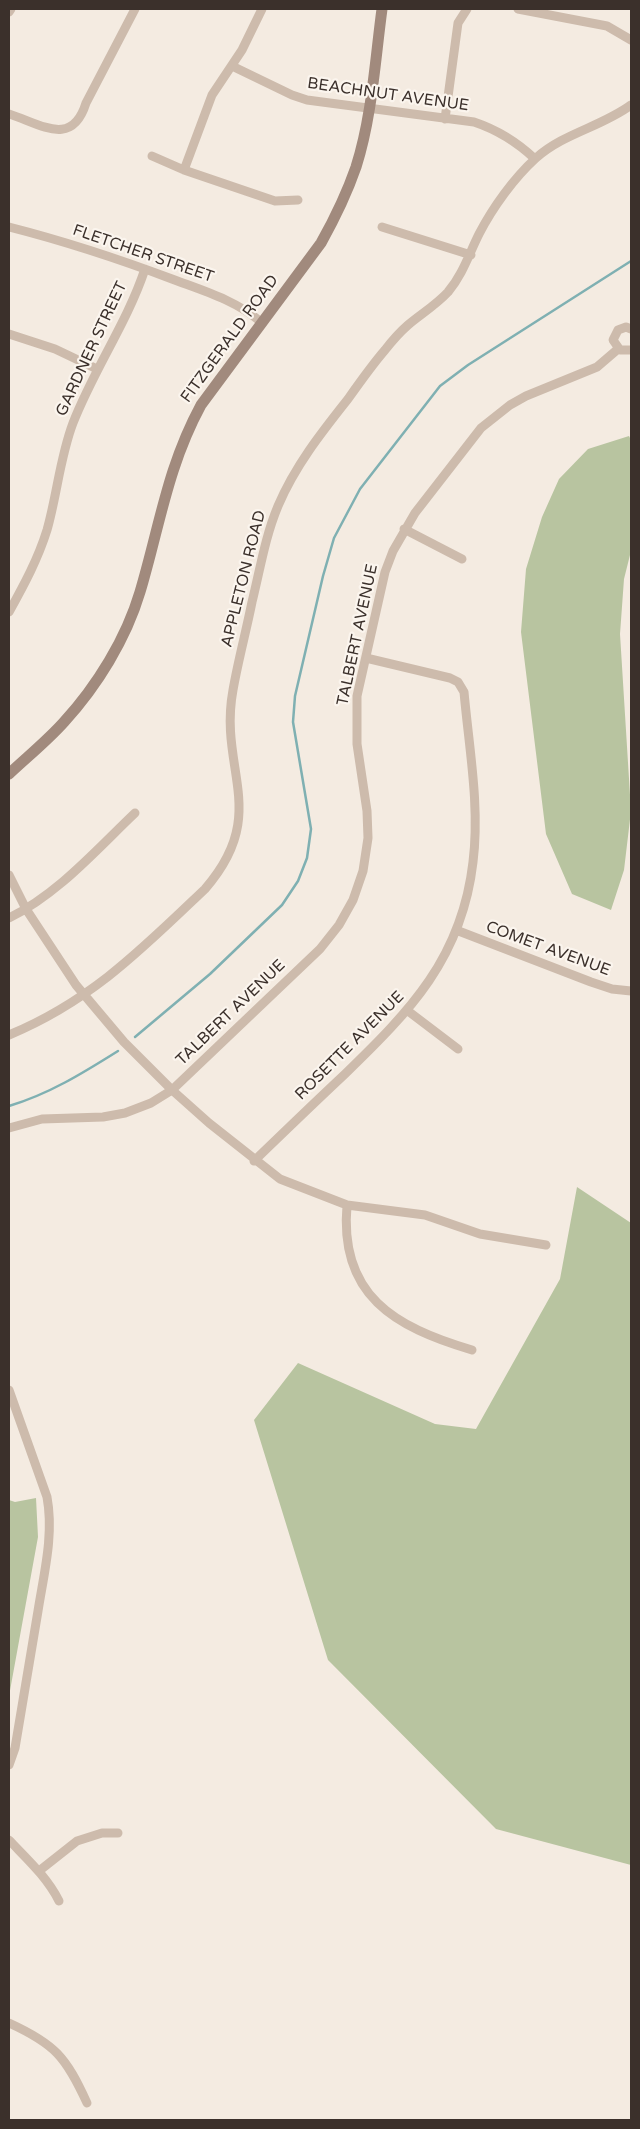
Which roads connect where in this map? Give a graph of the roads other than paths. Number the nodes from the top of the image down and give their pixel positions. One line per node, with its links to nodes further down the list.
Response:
1 (11, 9): 7 (street)
2 (135, 9): 12 (street)
3 (262, 9): 9 (street)
4 (382, 9): 11 (main road, FITZGERALD ROAD)
5 (467, 9): 13 (street)
6 (518, 9): 8 (street)
7 (9, 12)
8 (631, 40)
9 (232, 66): 11 (street, BEACHNUT AVENUE); 16 (street)
10 (631, 105): 15 (street, APPLETON ROAD)
11 (368, 109): 13 (street, BEACHNUT AVENUE); 22 (main road, FITZGERALD ROAD)
12 (9, 114)
13 (445, 119): 15 (street, BEACHNUT AVENUE)
14 (152, 156): 16 (street)
15 (535, 159): 20 (street, APPLETON ROAD)
16 (184, 170): 17 (street)
17 (298, 200)
18 (9, 227): 21 (street, FLETCHER STREET)
19 (382, 227): 20 (street)
20 (471, 255): 39 (street, APPLETON ROAD)
21 (145, 269): 22 (street, FLETCHER STREET); 27 (street, GARDNER STREET)
22 (261, 322): 32 (main road, FITZGERALD ROAD)
23 (631, 329): 25 (street)
24 (9, 334): 27 (street)
25 (618, 349): 26 (street); 28 (street, TALBERT AVENUE)
26 (631, 350)
27 (97, 369): 30 (street, GARDNER STREET)
28 (404, 529): 29 (street); 31 (street, TALBERT AVENUE)
29 (462, 558)
30 (9, 612)
31 (366, 658): 37 (street, ROSETTE AVENUE); 43 (street, TALBERT AVENUE)
32 (9, 774)
33 (135, 813): 35 (street)
34 (9, 875): 35 (street)
35 (26, 909): 36 (street); 39 (street)
36 (9, 918)
37 (456, 930): 38 (street, COMET AVENUE); 40 (street, ROSETTE AVENUE)
38 (631, 991)
39 (84, 995): 41 (street, APPLETON ROAD); 43 (street)
40 (408, 1011): 42 (street); 45 (street, ROSETTE AVENUE)
41 (9, 1035)
42 (458, 1049)
43 (172, 1090): 44 (street, TALBERT AVENUE); 45 (street)
44 (9, 1128)
45 (254, 1161): 46 (street)
46 (347, 1205): 47 (street); 48 (street)
47 (546, 1245)
48 (472, 1350)
49 (9, 1390): 50 (street)
50 (13, 1412): 51 (street)
51 (9, 1765)
52 (118, 1833): 54 (street)
53 (9, 1840): 54 (street)
54 (39, 1871): 55 (street)
55 (59, 1901)
56 (9, 2022): 57 (street)
57 (87, 2103)

